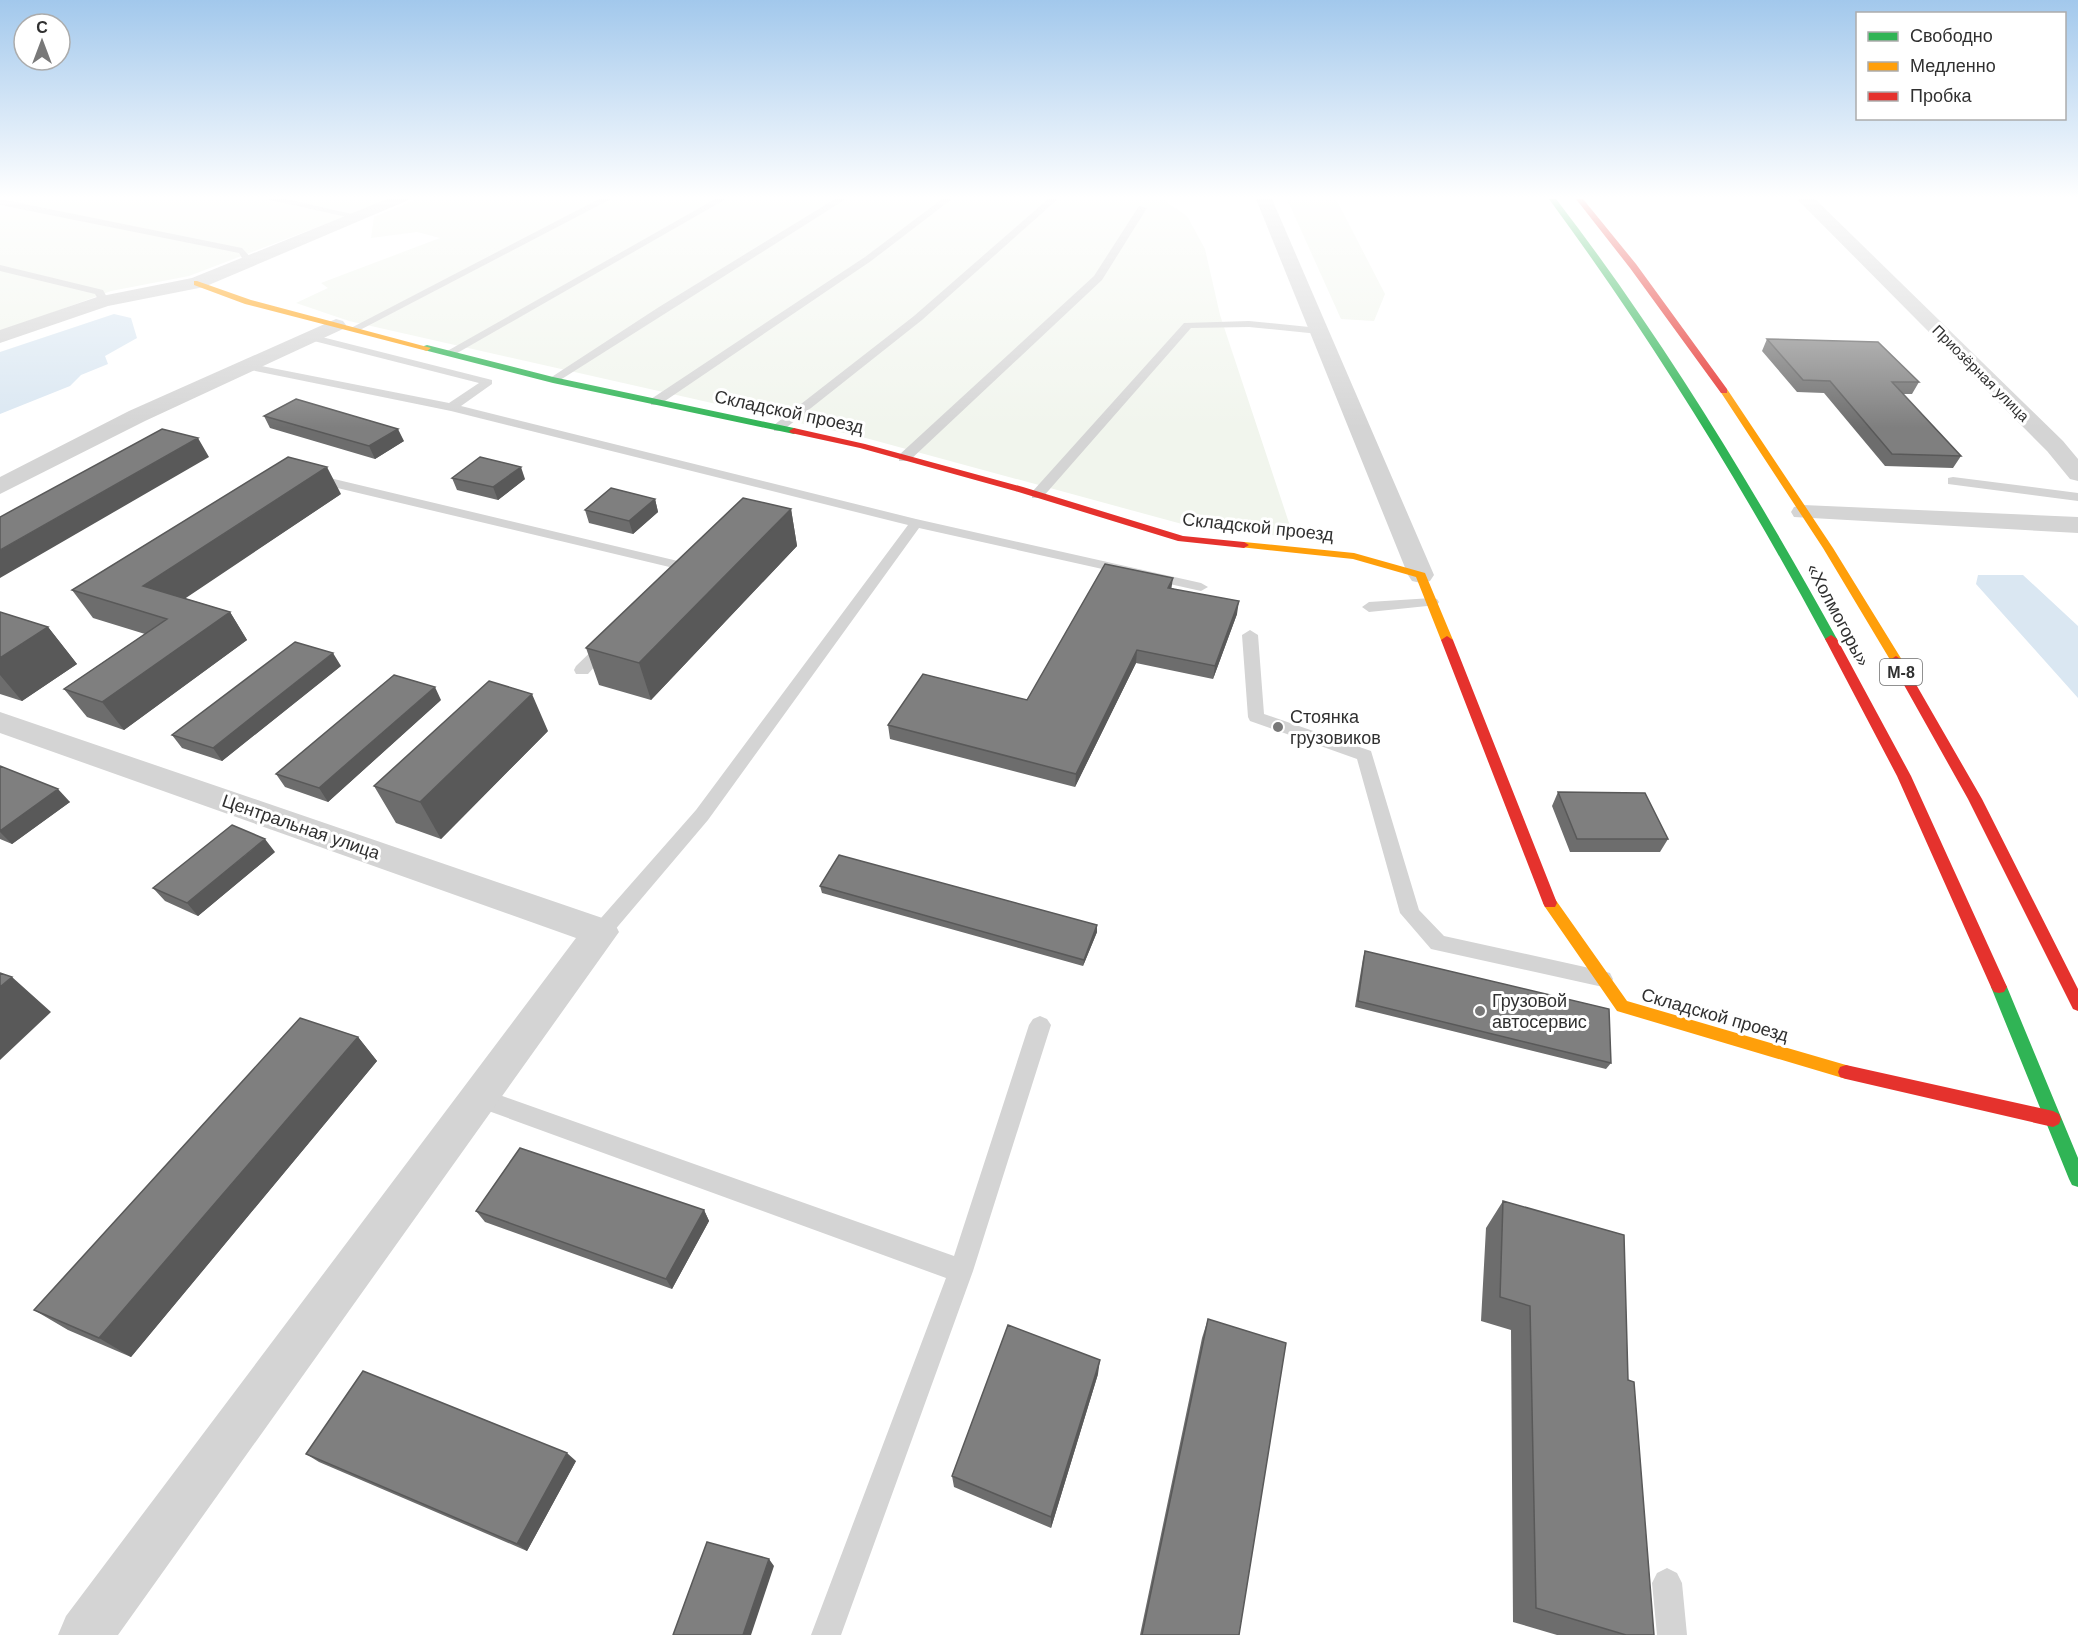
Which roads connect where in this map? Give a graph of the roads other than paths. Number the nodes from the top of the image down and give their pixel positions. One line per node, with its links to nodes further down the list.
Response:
1 (30, 275): 14 (lane)
2 (215, 275): 13 (street)
3 (452, 275): 15 (lane)
4 (588, 275): 19 (lane)
5 (718, 275): 21 (lane)
6 (843, 275): 22 (lane)
7 (967, 275): 24 (lane)
8 (1100, 275): 25 (lane)
9 (1296, 275): 16 (street)
10 (1607, 275): 51 (main road, «Холмогоры» / М-8)
11 (1637, 275): 34 (main road, «Холмогоры» / М-8)
12 (1882, 275): 27 (street, Приозёрная улица)
13 (197, 283): 14 (street); 15 (main road, Складской проезд)
14 (104, 302): 17 (street)
15 (345, 327): 18 (street); 19 (main road, Складской проезд)
16 (1319, 331): 31 (lane); 38 (street)
17 (0, 337)
18 (310, 337): 20 (street); 23 (lane)
19 (448, 354): 21 (main road, Складской проезд)
20 (246, 366): 23 (lane); 30 (street)
21 (553, 380): 22 (main road, Складской проезд)
22 (655, 402): 24 (main road, Складской проезд)
23 (452, 407): 29 (lane)
24 (778, 428): 25 (main road, Складской проезд)
25 (904, 458): 31 (main road, Складской проезд)
26 (296, 474): 37 (lane)
27 (2078, 474)
28 (1953, 481): 32 (lane)
29 (760, 484): 33 (lane); 35 (lane)
30 (0, 487)
31 (1037, 495): 38 (main road, Складской проезд)
32 (2078, 497)
33 (745, 501)
34 (1803, 512): 36 (street); 48 (main road, «Холмогоры» / М-8)
35 (916, 523): 39 (lane); 46 (lane)
36 (2078, 525)
37 (681, 566)
38 (1421, 576): 40 (main road, Складской проезд)
39 (1201, 587)
40 (1432, 602): 41 (lane); 47 (main road, Складской проезд)
41 (1369, 607)
42 (615, 635): 44 (lane)
43 (1250, 635): 47 (lane)
44 (582, 670)
45 (0, 722): 46 (street, Центральная улица)
46 (601, 932): 50 (street)
47 (1603, 979): 51 (main road, Складской проезд)
48 (2078, 1004)
49 (1040, 1025): 53 (lane)
50 (480, 1098): 53 (lane); 55 (street)
51 (2053, 1119): 52 (main road, «Холмогоры» / М-8)
52 (2078, 1179)
53 (961, 1272): 56 (lane)
54 (1667, 1582): 57 (lane)
55 (85, 1635)
56 (826, 1635)
57 (1672, 1635)

